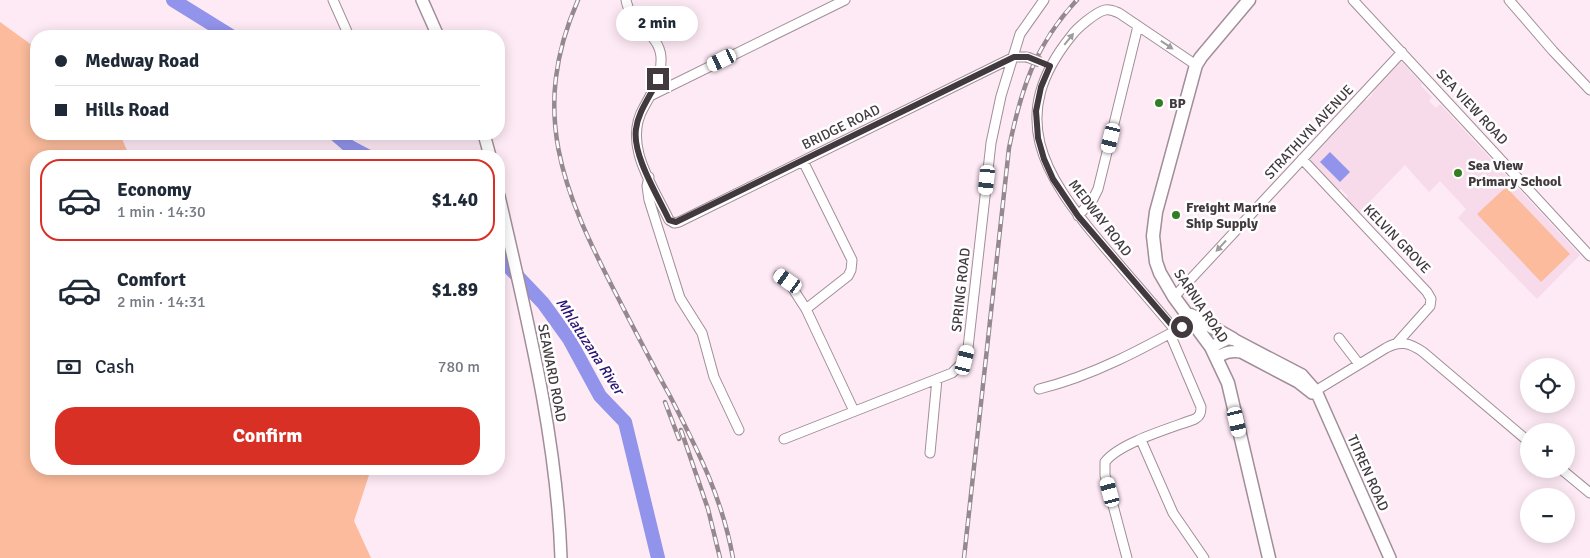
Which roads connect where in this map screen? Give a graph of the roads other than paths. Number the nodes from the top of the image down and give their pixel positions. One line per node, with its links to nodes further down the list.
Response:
1 (333, 0): 10 (street)
2 (422, 0): 11 (street)
3 (626, 0): 17 (street)
4 (845, 0): 17 (street)
5 (1044, 0): 13 (street, SPRING ROAD)
6 (1249, 0): 14 (main road, SARNIA ROAD)
7 (1354, 0): 12 (street, SEA VIEW ROAD)
8 (1509, 0): 16 (street)
9 (1138, 26): 14 (street, MEDWAY ROAD, one-way to 14); 15 (street, MEDWAY ROAD, one-way to 9); 21 (street)
10 (346, 30)
11 (435, 30)
12 (1402, 52): 18 (street, STRATHLYN AVENUE); 23 (street, SEA VIEW ROAD)
13 (1014, 57): 15 (street, bridge); 19 (street, BRIDGE ROAD); 34 (street, SPRING ROAD)
14 (1196, 65): 25 (main road, SARNIA ROAD)
15 (1050, 66): 21 (street, MEDWAY ROAD)
16 (1590, 90)
17 (652, 95): 20 (street)
18 (1302, 159): 25 (street, STRATHLYN AVENUE, one-way to 25); 31 (street, KELVIN GROVE)
19 (803, 161): 20 (street, BRIDGE ROAD); 26 (street)
20 (649, 177): 38 (street)
21 (1078, 216): 28 (street, MEDWAY ROAD)
22 (505, 223): 45 (street, SEAWARD ROAD)
23 (1590, 256)
24 (779, 275): 26 (street)
25 (1174, 297): 27 (main road, SARNIA ROAD)
26 (806, 308): 37 (street)
27 (1190, 317): 28 (street); 29 (main road); 32 (main road, SARNIA ROAD)
28 (1173, 332): 35 (street); 41 (street, MEDWAY ROAD)
29 (1234, 338): 32 (street); 36 (street, TITREN ROAD)
30 (1339, 338): 33 (street)
31 (1397, 343): 33 (street); 39 (street)
32 (1214, 352): 36 (street); 48 (main road, SARNIA ROAD)
33 (1359, 364): 36 (street)
34 (938, 379): 37 (street, SPRING ROAD); 42 (street)
35 (1039, 389)
36 (1316, 395): 49 (street, TITREN ROAD)
37 (854, 411): 40 (street, SPRING ROAD)
38 (739, 430)
39 (1520, 434)
40 (784, 439)
41 (1141, 440): 46 (street); 47 (street)
42 (930, 453)
43 (1572, 478): 44 (street)
44 (1590, 493)
45 (561, 558)
46 (1127, 558)
47 (1204, 558)
48 (1268, 558)
49 (1390, 558)

